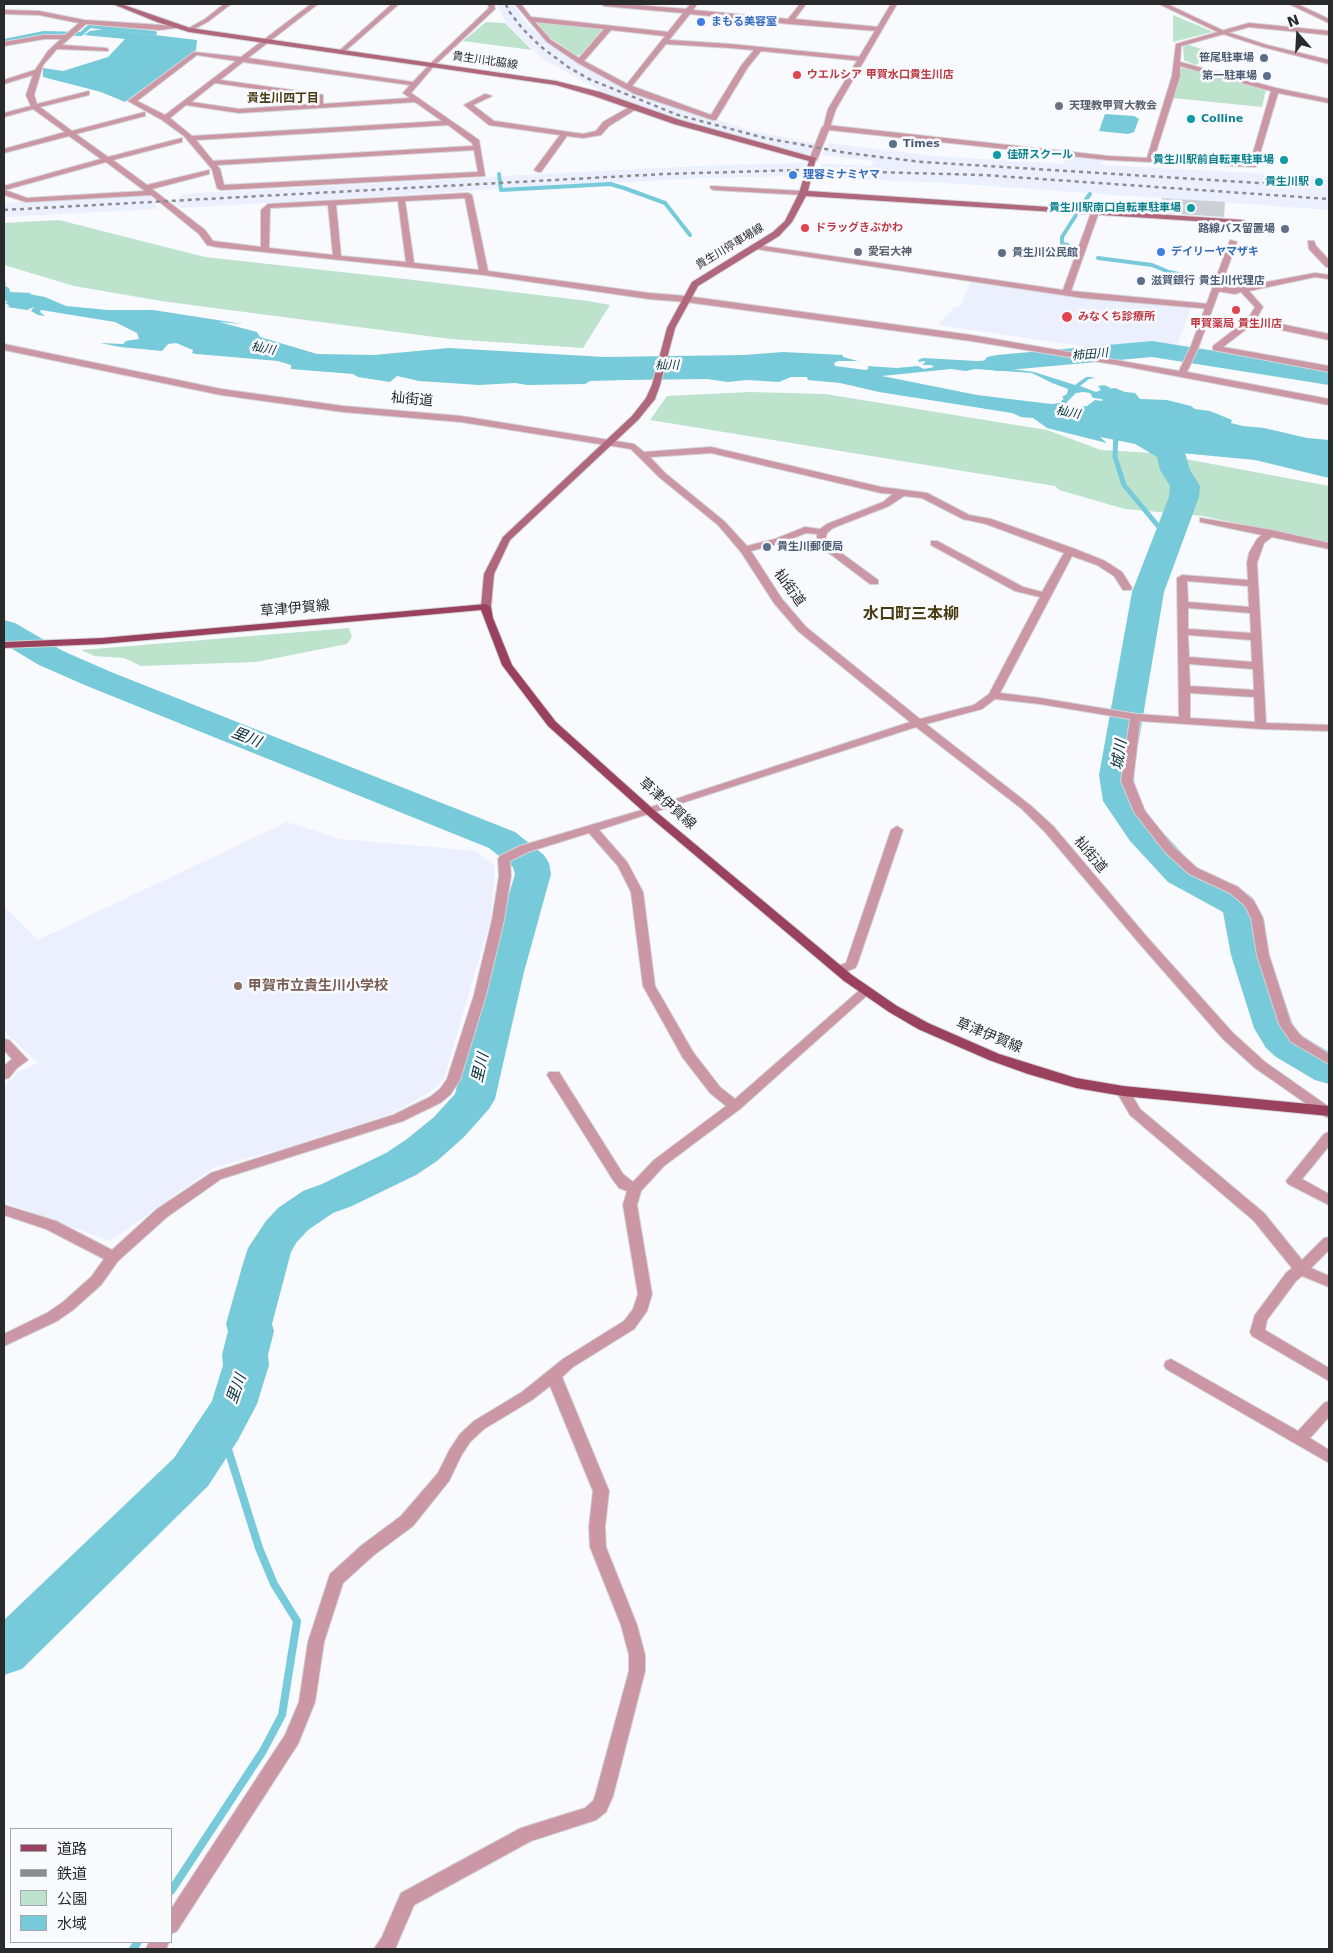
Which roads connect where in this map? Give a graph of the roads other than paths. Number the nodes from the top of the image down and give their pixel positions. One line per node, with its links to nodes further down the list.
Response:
1 (14, 4): 15 (street)
2 (116, 4): 21 (main road, 貴生川北脇線)
3 (211, 4): 14 (street)
4 (315, 4): 29 (street)
5 (396, 4): 35 (street)
6 (491, 4): 41 (street)
7 (518, 4): 17 (street)
8 (604, 4): 16 (street)
9 (694, 4): 16 (street)
10 (803, 4): 20 (street)
11 (894, 4): 24 (street)
12 (1162, 4): 25 (street)
13 (1292, 4): 18 (street)
14 (227, 5): 23 (street)
15 (4, 10): 19 (street)
16 (688, 12): 20 (street); 27 (street)
17 (528, 19): 22 (street); 38 (street)
18 (1329, 21)
19 (84, 22): 21 (street); 28 (street)
20 (789, 22): 24 (street)
21 (174, 26): 23 (main road, 貴生川北脇線)
22 (609, 28): 27 (street); 38 (street)
23 (189, 30): 29 (main road, 貴生川北脇線)
24 (878, 30): 36 (street)
25 (1222, 32): 26 (street); 39 (street); 40 (street)
26 (1329, 33)
27 (670, 34): 30 (street)
28 (69, 35): 31 (street); 32 (street)
29 (267, 42): 35 (main road, 貴生川北脇線); 37 (street)
30 (663, 42): 33 (street); 46 (street)
31 (4, 44)
32 (56, 46): 34 (street); 42 (street)
33 (759, 49): 36 (street); 46 (street)
34 (106, 50)
35 (340, 52): 41 (main road, 貴生川北脇線)
36 (862, 59): 60 (street)
37 (243, 60): 43 (street); 45 (street); 58 (street)
38 (580, 62): 46 (street)
39 (1329, 62)
40 (1177, 64): 47 (street); 69 (street)
41 (432, 66): 45 (street); 55 (main road, 貴生川北脇線)
42 (36, 72): 44 (street); 54 (street)
43 (215, 81): 52 (street); 53 (street)
44 (4, 82)
45 (415, 84): 50 (street)
46 (628, 87)
47 (1275, 90): 51 (street); 69 (street)
48 (86, 94): 54 (street)
49 (488, 96): 62 (street)
50 (416, 100): 53 (street); 59 (street)
51 (1329, 101)
52 (185, 103): 53 (street); 58 (street)
53 (319, 106)
54 (35, 107): 57 (street); 61 (street)
55 (634, 108): 62 (street); 68 (main road, 貴生川北脇線)
56 (142, 114): 61 (street)
57 (4, 115)
58 (165, 118): 63 (street)
59 (449, 123): 63 (street); 65 (street)
60 (826, 127): 68 (street); 69 (street)
61 (70, 133): 66 (street); 67 (street)
62 (565, 134): 71 (street)
63 (191, 138): 70 (street)
64 (179, 140): 67 (street)
65 (477, 148): 70 (street); 70 (street)
66 (4, 150)
67 (107, 160): 74 (street); 75 (street)
68 (813, 160): 76 (main road)
69 (1150, 160)
70 (212, 163)
71 (538, 170)
72 (206, 172): 75 (street)
73 (714, 188): 76 (street)
74 (4, 190): 75 (street)
75 (149, 190): 84 (street)
76 (803, 193): 79 (main road); 83 (main road, 貴生川停車場線)
77 (401, 198): 78 (street); 86 (street); 88 (street)
78 (332, 202): 84 (street); 85 (street)
79 (1094, 212): 80 (main road); 92 (street)
80 (1243, 222)
81 (1233, 242): 90 (street)
82 (1311, 243): 87 (street)
83 (756, 247): 92 (street); 93 (main road, 貴生川停車場線)
84 (265, 250): 85 (street)
85 (337, 258): 86 (street)
86 (410, 265): 88 (street)
87 (1329, 265)
88 (484, 273): 93 (street)
89 (1329, 277): 91 (street)
90 (1216, 288): 91 (street); 94 (street)
91 (1244, 290): 95 (street)
92 (1066, 292): 94 (street)
93 (684, 303): 99 (street); 101 (main road, 貴生川停車場線)
94 (1209, 307): 99 (street)
95 (1251, 321): 96 (street); 98 (street)
96 (1329, 337)
97 (4, 347): 101 (street, 杣街道)
98 (1329, 369)
99 (1182, 373): 100 (street)
100 (1329, 402)
101 (609, 443): 102 (street, 杣街道); 116 (main road, 貴生川停車場線)
102 (642, 455): 103 (street); 109 (street, 杣街道)
103 (901, 493): 105 (street); 110 (street)
104 (1203, 520): 106 (street)
105 (822, 532): 109 (street); 111 (street)
106 (1272, 534): 108 (street); 112 (street)
107 (934, 544): 114 (street)
108 (1329, 546)
109 (745, 550): 128 (street, 杣街道)
110 (1072, 551): 113 (street); 114 (street)
111 (874, 582)
112 (1253, 583): 115 (street); 117 (street)
113 (1127, 588)
114 (1046, 596): 125 (street)
115 (1183, 605): 117 (street); 118 (street)
116 (486, 607): 120 (main road, 草津伊賀線); 131 (main road, 草津伊賀線)
117 (1255, 610): 119 (street)
118 (1184, 632): 119 (street); 121 (street)
119 (1256, 637): 122 (street)
120 (4, 645)
121 (1184, 660): 122 (street); 123 (street)
122 (1258, 666): 124 (street)
123 (1185, 689): 124 (street); 127 (street)
124 (1259, 694): 129 (street)
125 (993, 696): 126 (street); 128 (street)
126 (1135, 717): 127 (street); 137 (street)
127 (1185, 720): 129 (street)
128 (918, 723): 131 (street); 142 (street, 杣街道)
129 (1260, 726): 130 (street)
130 (1329, 728)
131 (649, 811): 132 (street); 134 (main road, 草津伊賀線)
132 (591, 828): 141 (street); 148 (street)
133 (896, 830): 134 (street)
134 (840, 970): 135 (main road, 草津伊賀線)
135 (866, 991): 140 (main road, 草津伊賀線); 141 (street)
136 (4, 1043): 138 (street)
137 (1329, 1060)
138 (4, 1075)
139 (554, 1075): 144 (street)
140 (1123, 1091): 142 (main road, 草津伊賀線); 149 (street)
141 (735, 1106): 144 (street)
142 (1329, 1112)
143 (1329, 1137): 145 (street)
144 (635, 1189): 153 (street)
145 (1329, 1200)
146 (4, 1210): 148 (street)
147 (1329, 1242): 149 (street)
148 (113, 1257): 151 (street)
149 (1300, 1269): 150 (street); 154 (street)
150 (1329, 1282)
151 (4, 1340)
152 (1171, 1365): 156 (street)
153 (553, 1374): 158 (street); 159 (street)
154 (1329, 1375)
155 (1329, 1407): 156 (street)
156 (1300, 1439): 157 (street)
157 (1329, 1457)
158 (172, 1923)
159 (383, 1949)

